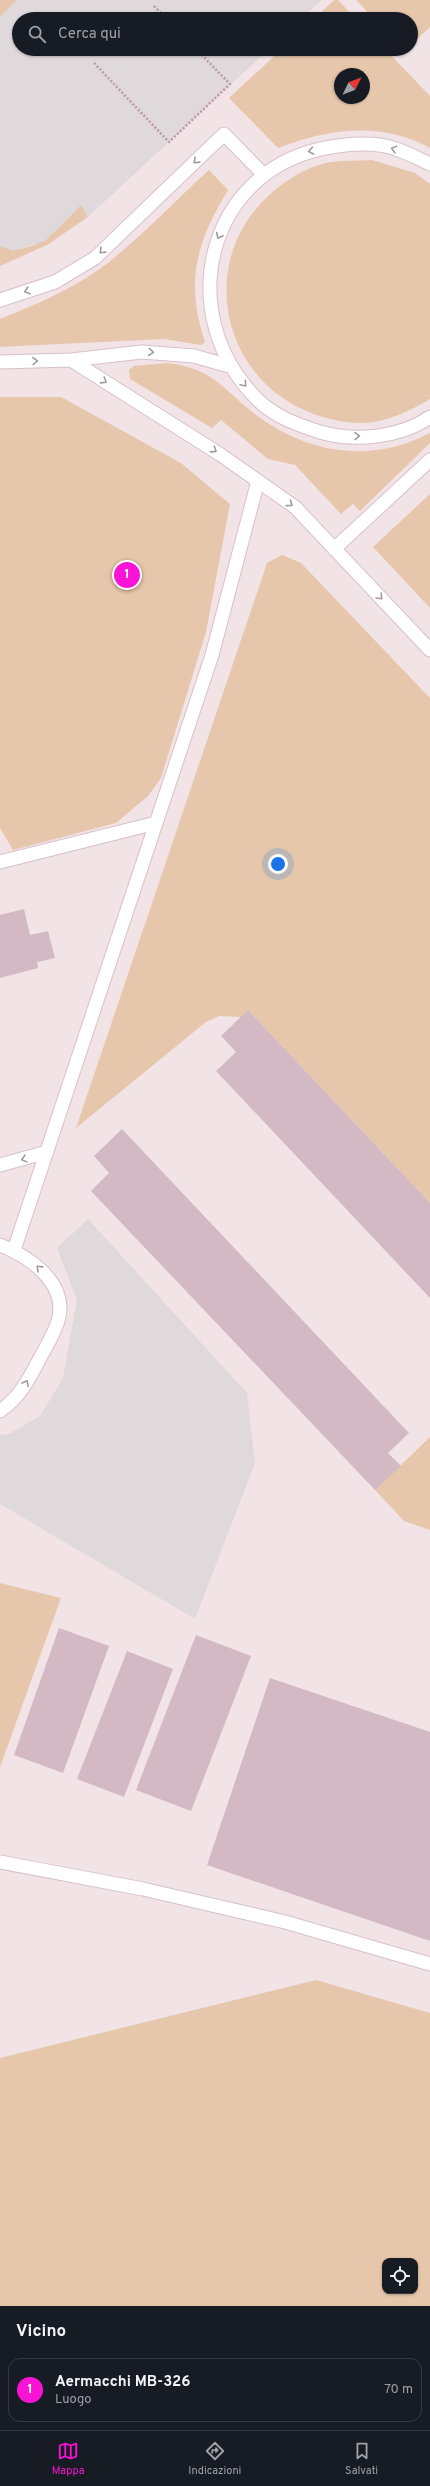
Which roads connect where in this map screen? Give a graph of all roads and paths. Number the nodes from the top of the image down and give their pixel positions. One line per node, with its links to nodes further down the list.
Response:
1 (154, 6): 2 (path)
2 (160, 12)
3 (203, 56): 4 (path)
4 (94, 63)
5 (430, 164): 6 (lane, one-way to 6)
6 (264, 175): 7 (lane, one-way to 7); 10 (lane, one-way to 10)
7 (0, 300)
8 (71, 360): 9 (lane, one-way to 8); 10 (lane, one-way to 10); 13 (lane, one-way to 13)
9 (0, 362)
10 (230, 366): 11 (lane, one-way to 11)
11 (430, 417)
12 (430, 460): 14 (lane)
13 (258, 481): 14 (lane, one-way to 14); 16 (lane)
14 (334, 549): 15 (lane, one-way to 15)
15 (430, 650)
16 (156, 823): 17 (lane); 18 (lane)
17 (0, 862)
18 (47, 1152): 19 (lane, one-way to 19); 21 (lane)
19 (0, 1165)
20 (0, 1245): 21 (lane)
21 (14, 1250): 22 (lane, one-way to 21)
22 (0, 1411)
23 (0, 1862): 24 (lane)
24 (430, 1964)

